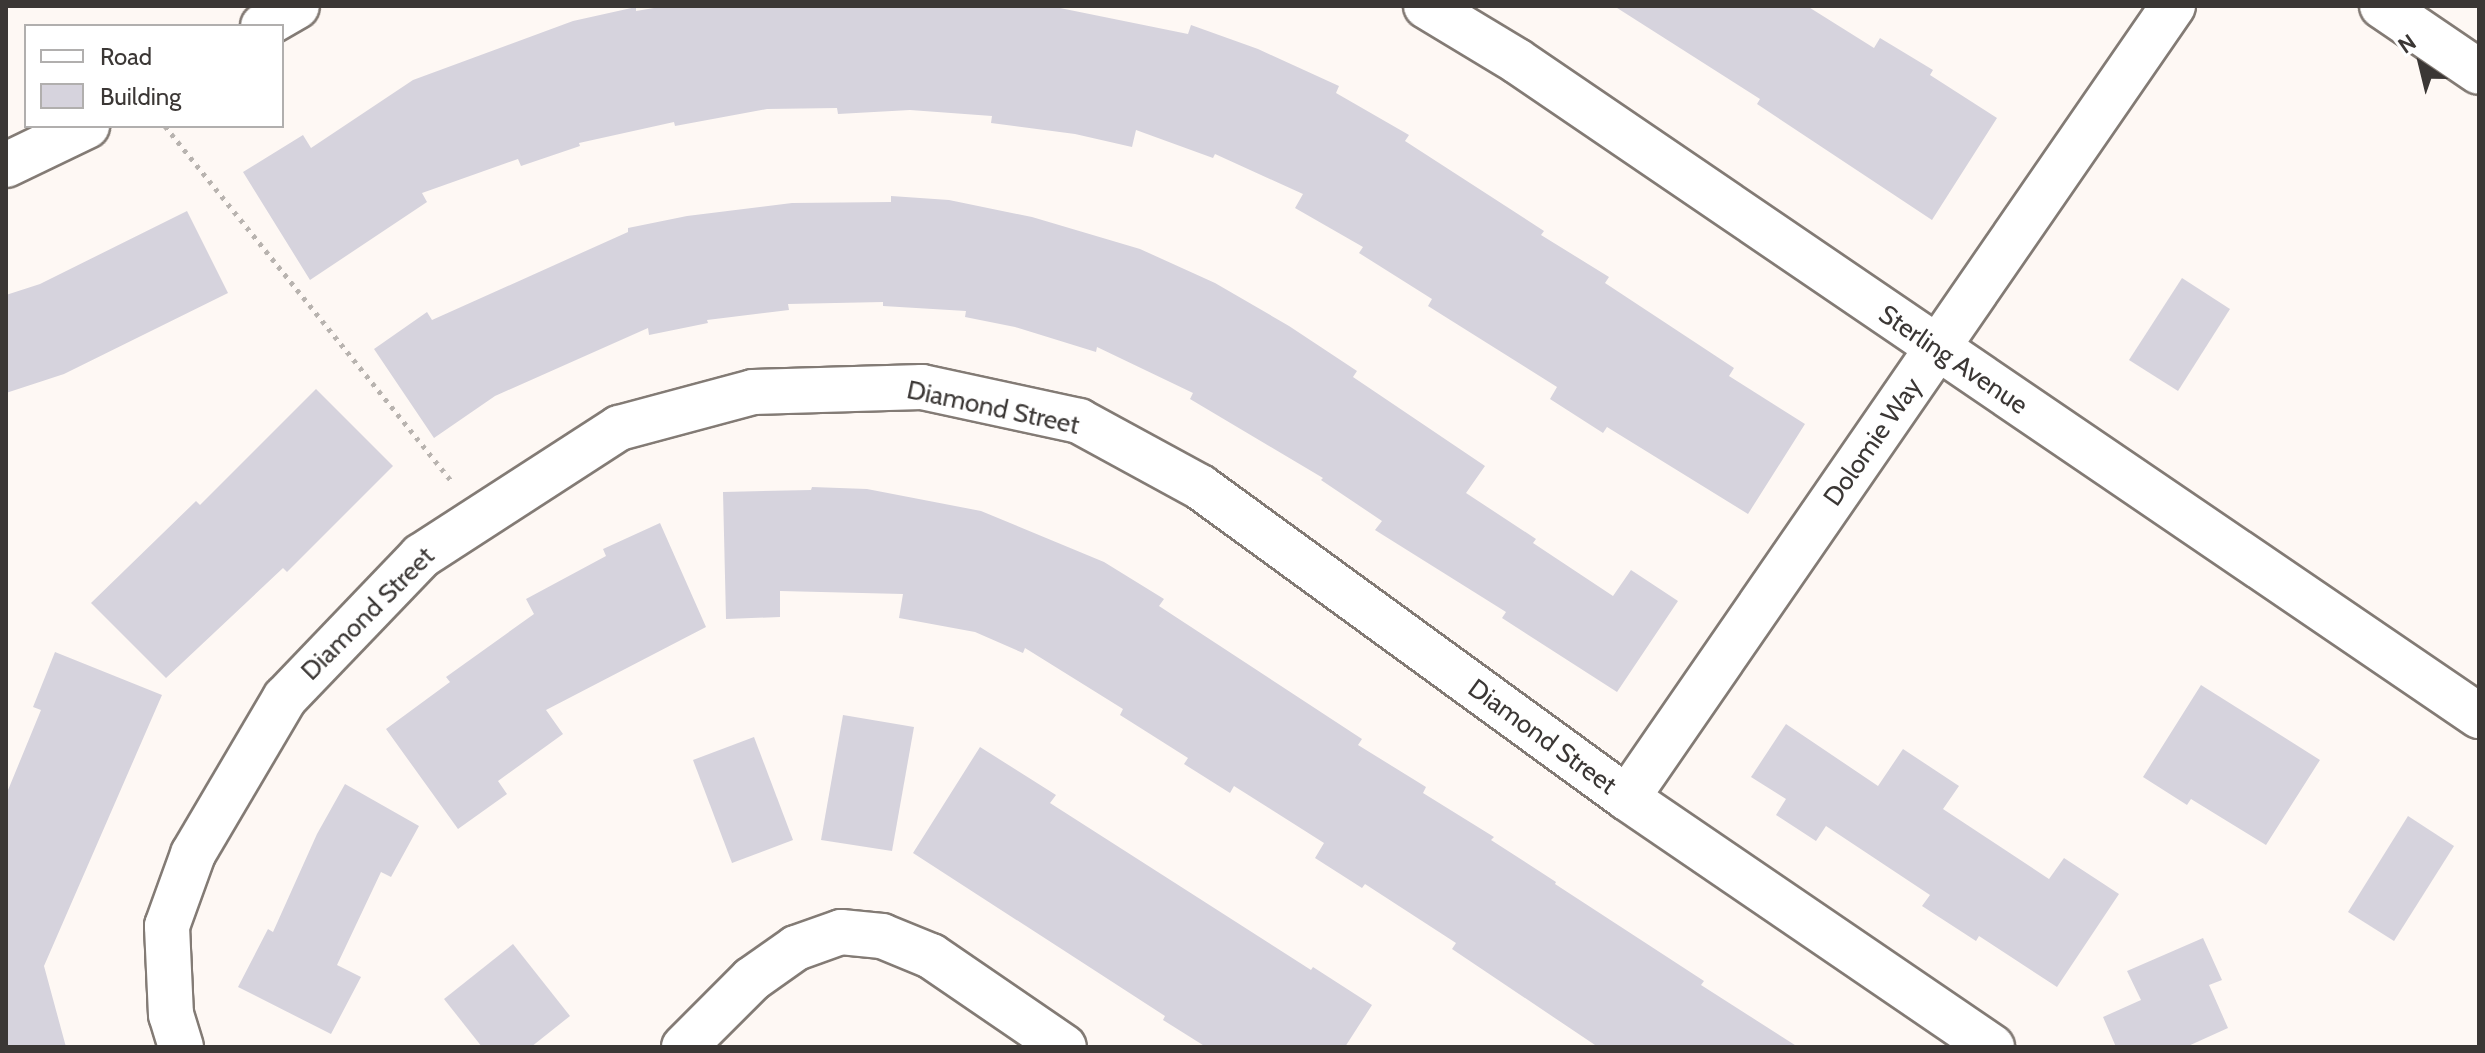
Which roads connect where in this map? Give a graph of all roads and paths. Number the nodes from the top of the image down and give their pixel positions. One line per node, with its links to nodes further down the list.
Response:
1 (297, 6): 5 (street)
2 (1426, 6): 10 (street, Sterling Avenue)
3 (2173, 6): 10 (street, Dolomie Way)
4 (2382, 6): 6 (street)
5 (266, 24)
6 (2479, 72)
7 (83, 128): 9 (street)
8 (167, 128): 11 (path)
9 (6, 165)
10 (1938, 350): 12 (street, Sterling Avenue); 13 (street, Dolomie Way)
11 (479, 515): 13 (street, Diamond Street); 14 (street, Diamond Street)
12 (2479, 716)
13 (1627, 798): 17 (street, Diamond Street)
14 (181, 1047)
15 (684, 1047): 16 (street)
16 (1064, 1047)
17 (1992, 1047)

